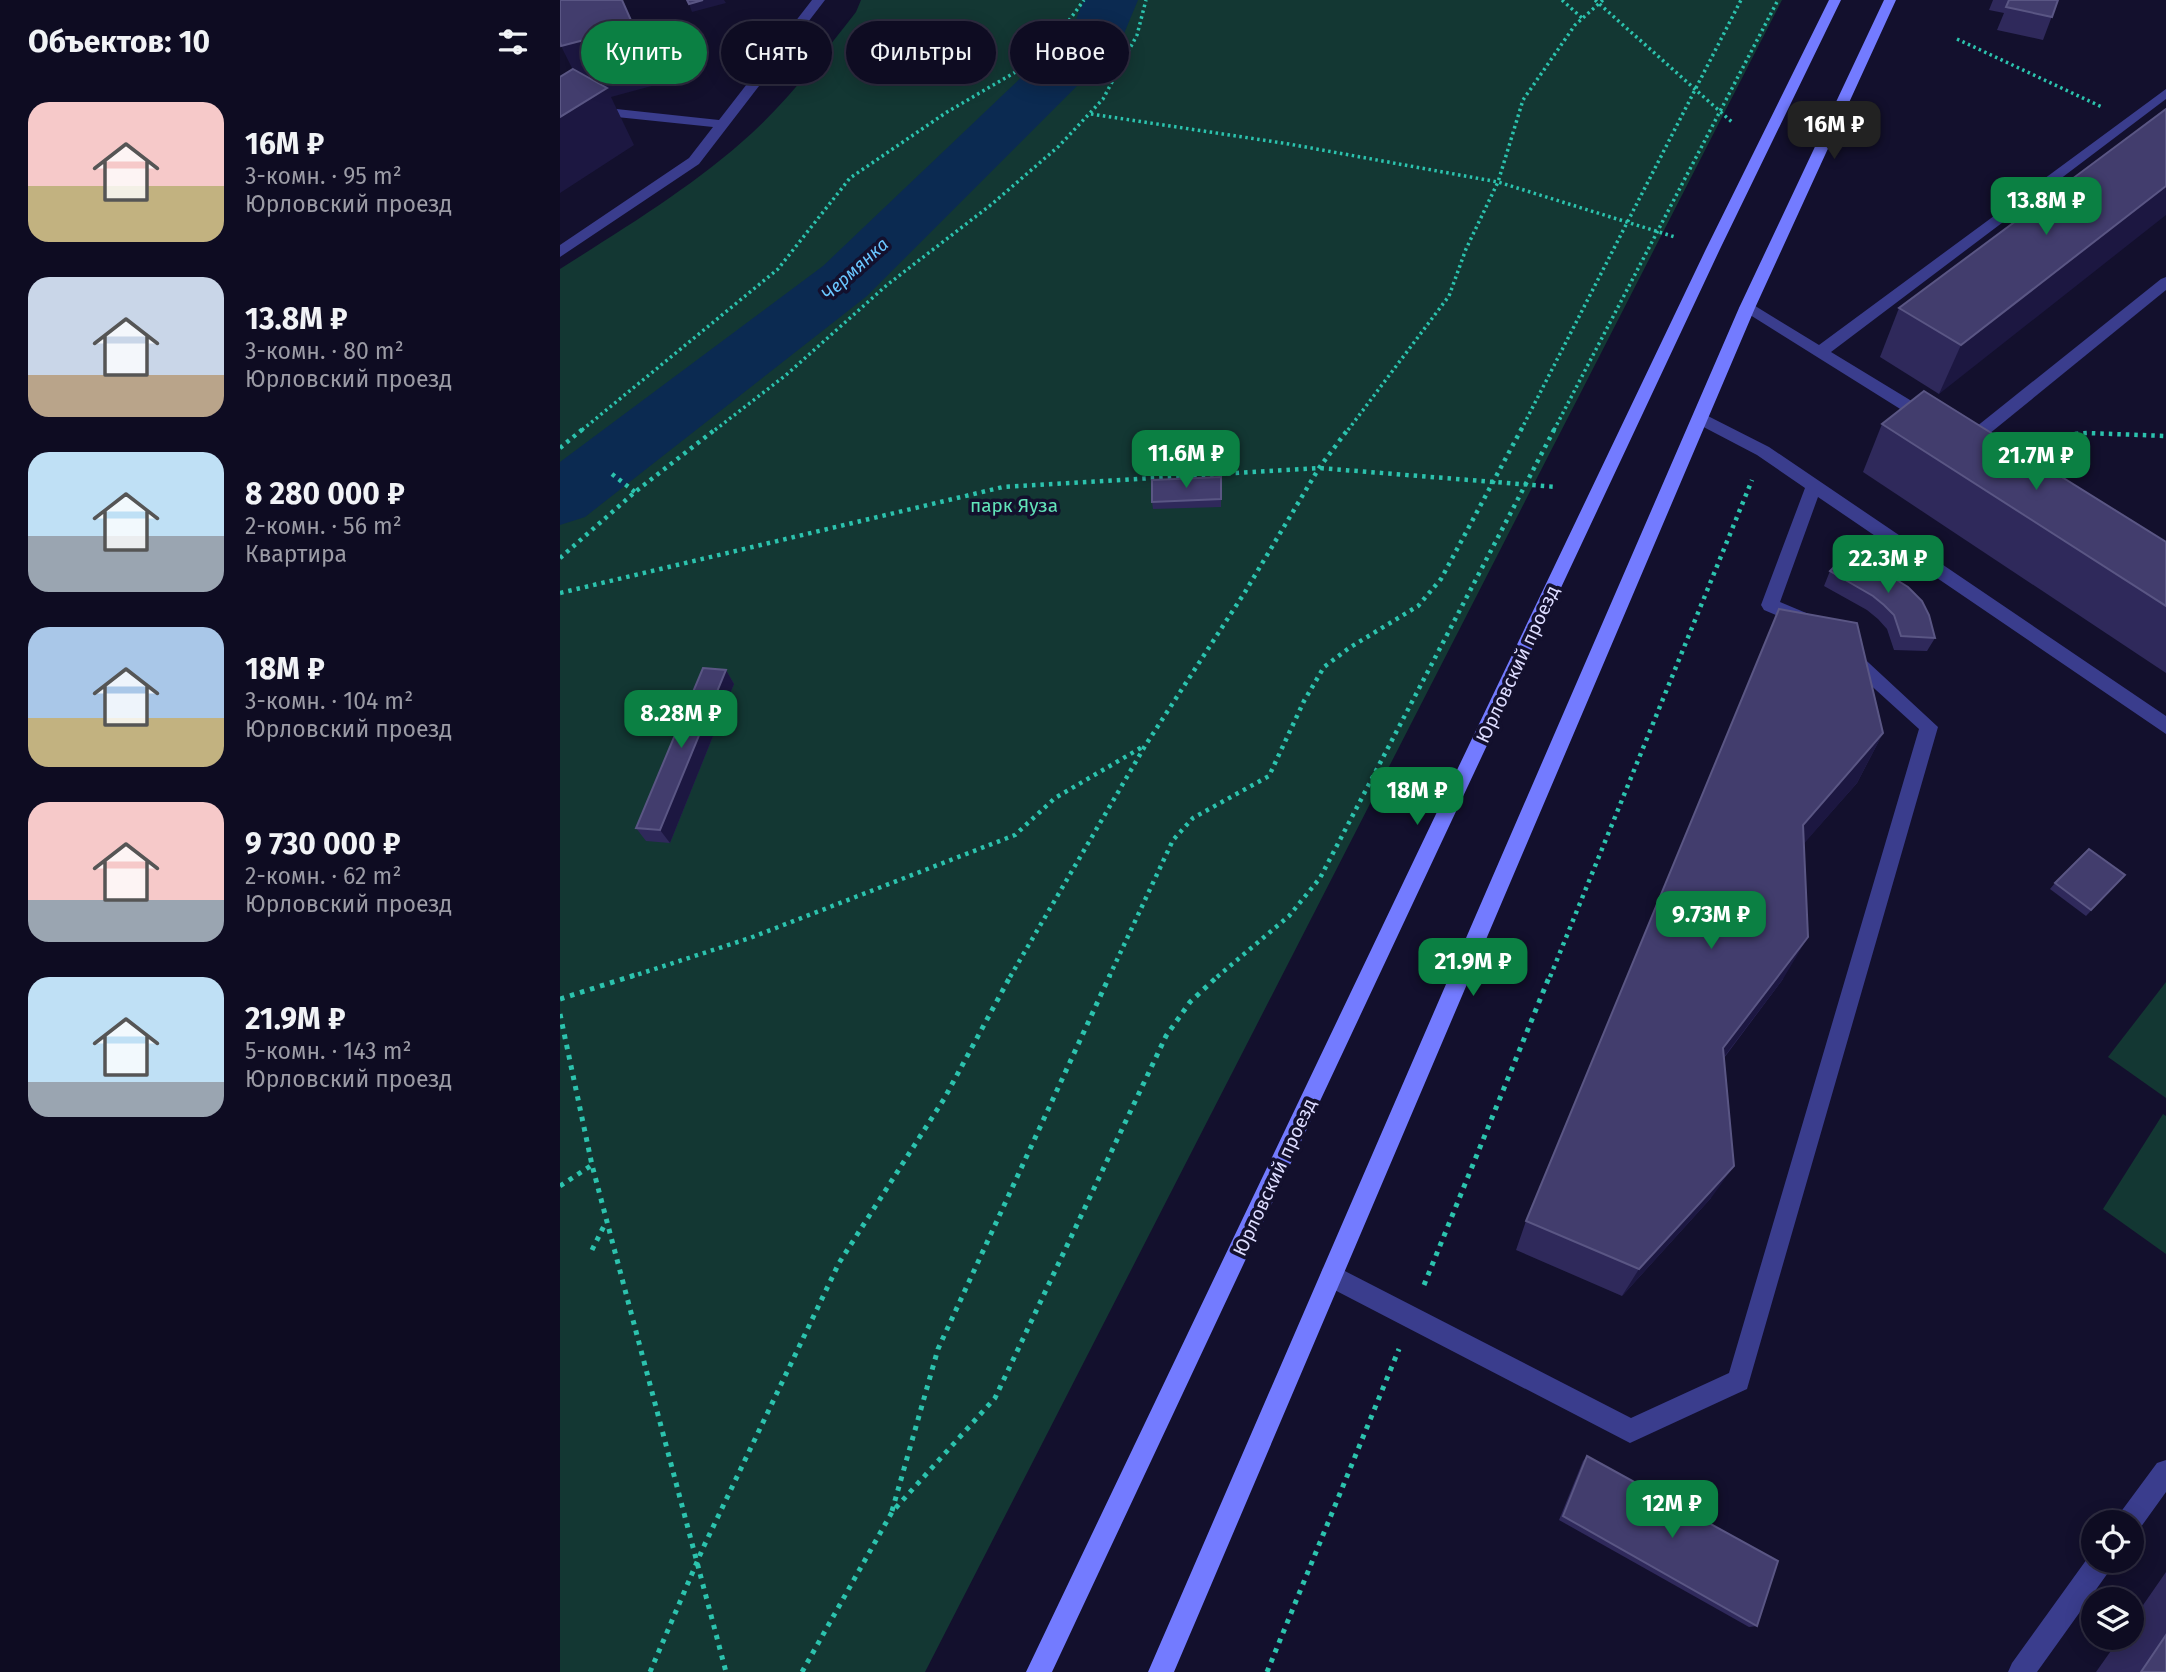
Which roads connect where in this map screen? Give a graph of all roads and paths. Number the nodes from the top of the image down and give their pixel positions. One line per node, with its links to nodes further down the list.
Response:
1 (819, 0): 19 (lane)
2 (1084, 0): 31 (path)
3 (1146, 0): 15 (path)
4 (1562, 0): 10 (path)
5 (1741, 0): 12 (path)
6 (1778, 0): 14 (path)
7 (1835, 0): 60 (main road, Юрловский проезд)
8 (1890, 0): 26 (main road)
9 (1599, 1): 10 (path); 12 (path)
10 (1582, 18): 20 (path)
11 (1957, 39): 16 (path)
12 (1695, 90): 14 (path); 21 (path)
13 (2166, 93): 16 (lane)
14 (1718, 113): 18 (path); 22 (path)
15 (1090, 114): 20 (path); 39 (path)
16 (2130, 120): 27 (lane)
17 (560, 123): 19 (lane)
18 (1732, 123)
19 (723, 124): 24 (lane)
20 (1498, 182): 21 (path); 33 (path)
21 (1626, 222): 22 (path); 35 (path)
22 (1656, 232): 23 (path); 36 (path)
23 (1675, 237)
24 (560, 252)
25 (2166, 282): 30 (lane)
26 (1747, 308): 27 (lane); 28 (main road)
27 (1819, 353): 30 (lane)
28 (1699, 418): 32 (lane); 50 (main road)
29 (2166, 436): 30 (path)
30 (1962, 439)
31 (560, 448)
32 (1763, 452): 37 (lane); 51 (path)
33 (1319, 468): 35 (path); 41 (path); 43 (path)
34 (612, 474): 39 (path)
35 (1492, 483): 36 (path); 54 (path)
36 (1527, 485): 38 (path); 54 (path)
37 (1814, 486): 42 (lane); 51 (lane)
38 (1557, 487)
39 (635, 492): 40 (path)
40 (560, 558)
41 (560, 593)
42 (2166, 726)
43 (1145, 746): 44 (path); 55 (path)
44 (560, 999)
45 (560, 1014): 46 (path)
46 (592, 1165): 47 (path); 48 (path)
47 (560, 1186)
48 (607, 1221): 49 (path); 55 (path)
49 (592, 1250)
50 (1331, 1276): 51 (lane); 61 (main road)
51 (1411, 1318): 62 (path)
52 (2166, 1472): 53 (lane)
53 (2138, 1510)
54 (892, 1512): 59 (path)
55 (697, 1563): 57 (path); 58 (path)
56 (2092, 1573): 63 (lane)
57 (650, 1672)
58 (726, 1672)
59 (802, 1672)
60 (1039, 1672)
61 (1161, 1672)
62 (1267, 1672)
63 (2021, 1672)

